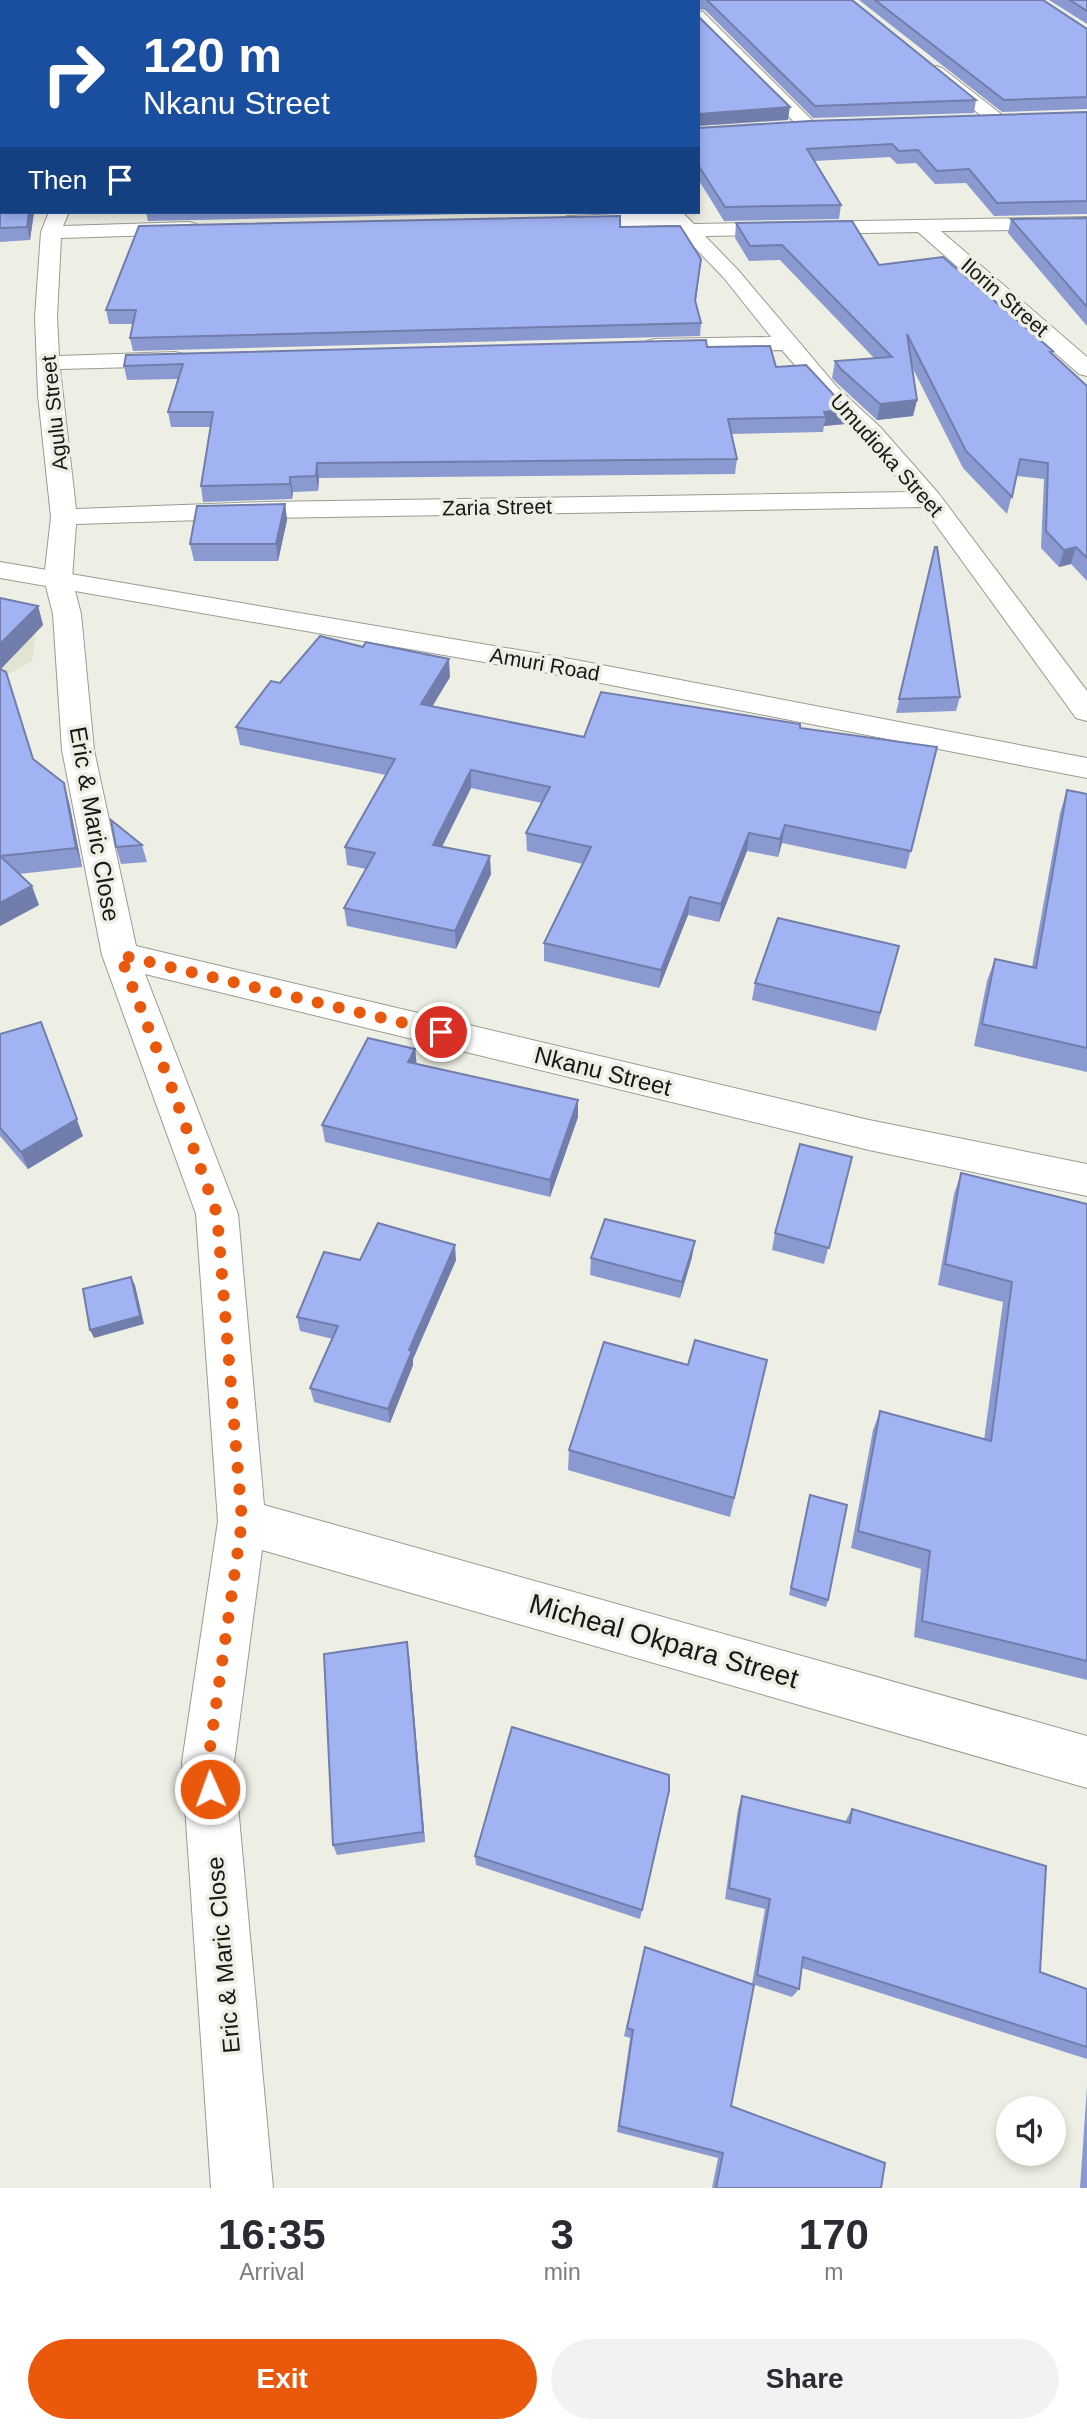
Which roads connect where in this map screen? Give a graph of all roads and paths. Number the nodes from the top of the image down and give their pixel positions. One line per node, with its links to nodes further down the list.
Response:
1 (700, 17): 4 (street)
2 (921, 59): 3 (street)
3 (968, 119)
4 (780, 128)
5 (678, 220): 7 (street); 9 (street); 11 (street, Umudioka Street)
6 (55, 222): 10 (street); 14 (street, Agulu Street)
7 (552, 222)
8 (1087, 223): 9 (street)
9 (923, 226): 15 (street, Ilorin Street)
10 (215, 227)
11 (788, 343): 12 (street); 16 (street, Umudioka Street)
12 (636, 346)
13 (203, 359): 14 (street)
14 (48, 363): 17 (street, Agulu Street)
15 (1087, 369)
16 (930, 499): 17 (street, Zaria Street); 20 (street, Umudioka Street)
17 (64, 517): 19 (street, Agulu Street)
18 (0, 570): 19 (street, Amuri Road)
19 (63, 596): 21 (street, Amuri Road); 22 (street, Eric & Maric Close)
20 (1087, 712)
21 (1087, 768)
22 (120, 955): 23 (street, Nkanu Street); 24 (street, Eric & Maric Close)
23 (1087, 1180)
24 (242, 1521): 25 (street, Micheal Okpara Street); 26 (street, Eric & Maric Close)
25 (1087, 1762)
26 (242, 2188)

